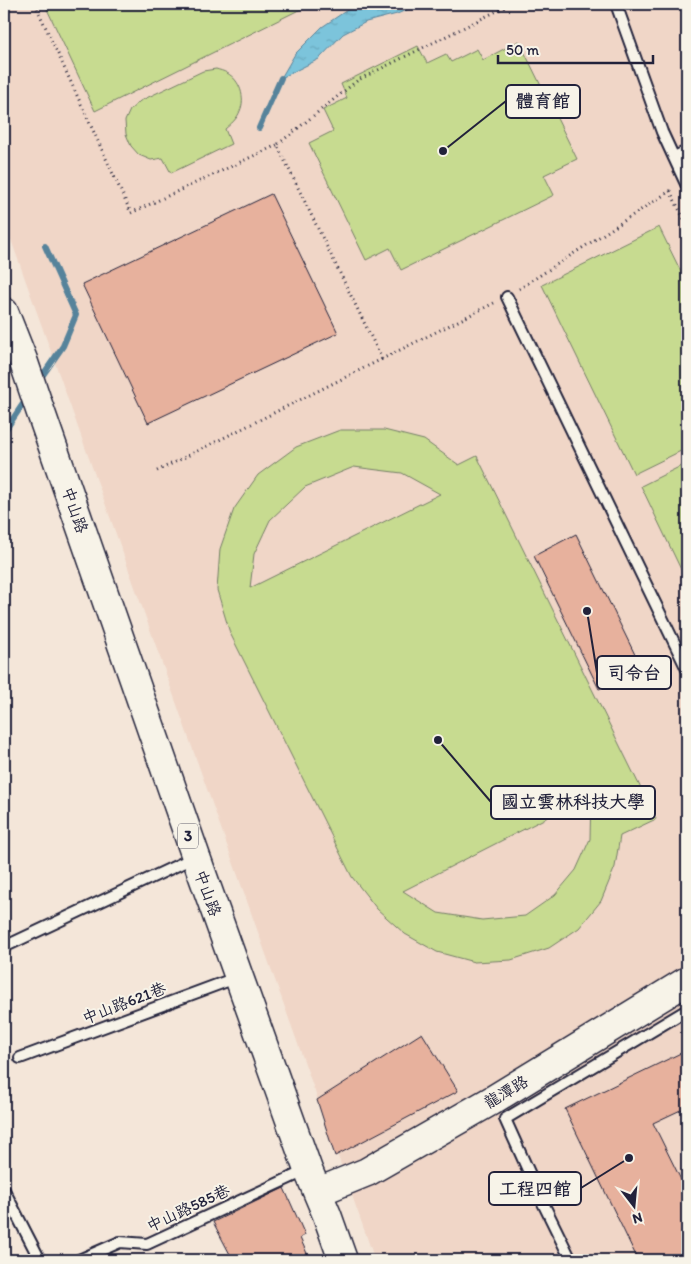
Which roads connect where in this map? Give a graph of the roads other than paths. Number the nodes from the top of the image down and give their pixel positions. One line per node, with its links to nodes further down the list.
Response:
1 (616, 4): 3 (lane)
2 (687, 151): 3 (lane)
3 (674, 157): 4 (lane)
4 (686, 184)
5 (507, 297): 7 (lane)
6 (4, 312): 8 (main road, 中山路 / 3)
7 (687, 669)
8 (196, 857): 9 (lane); 10 (main road, 中山路 / 3)
9 (4, 947)
10 (238, 976): 13 (lane, 中山路621巷); 14 (main road, 中山路 / 3)
11 (687, 981): 14 (main road, 龍潭路)
12 (687, 1010): 19 (lane)
13 (20, 1058)
14 (313, 1181): 17 (lane, 中山路585巷); 18 (main road, 中山路 / 3)
15 (4, 1190): 16 (lane)
16 (40, 1260)
17 (79, 1260)
18 (343, 1260)
19 (571, 1260)

